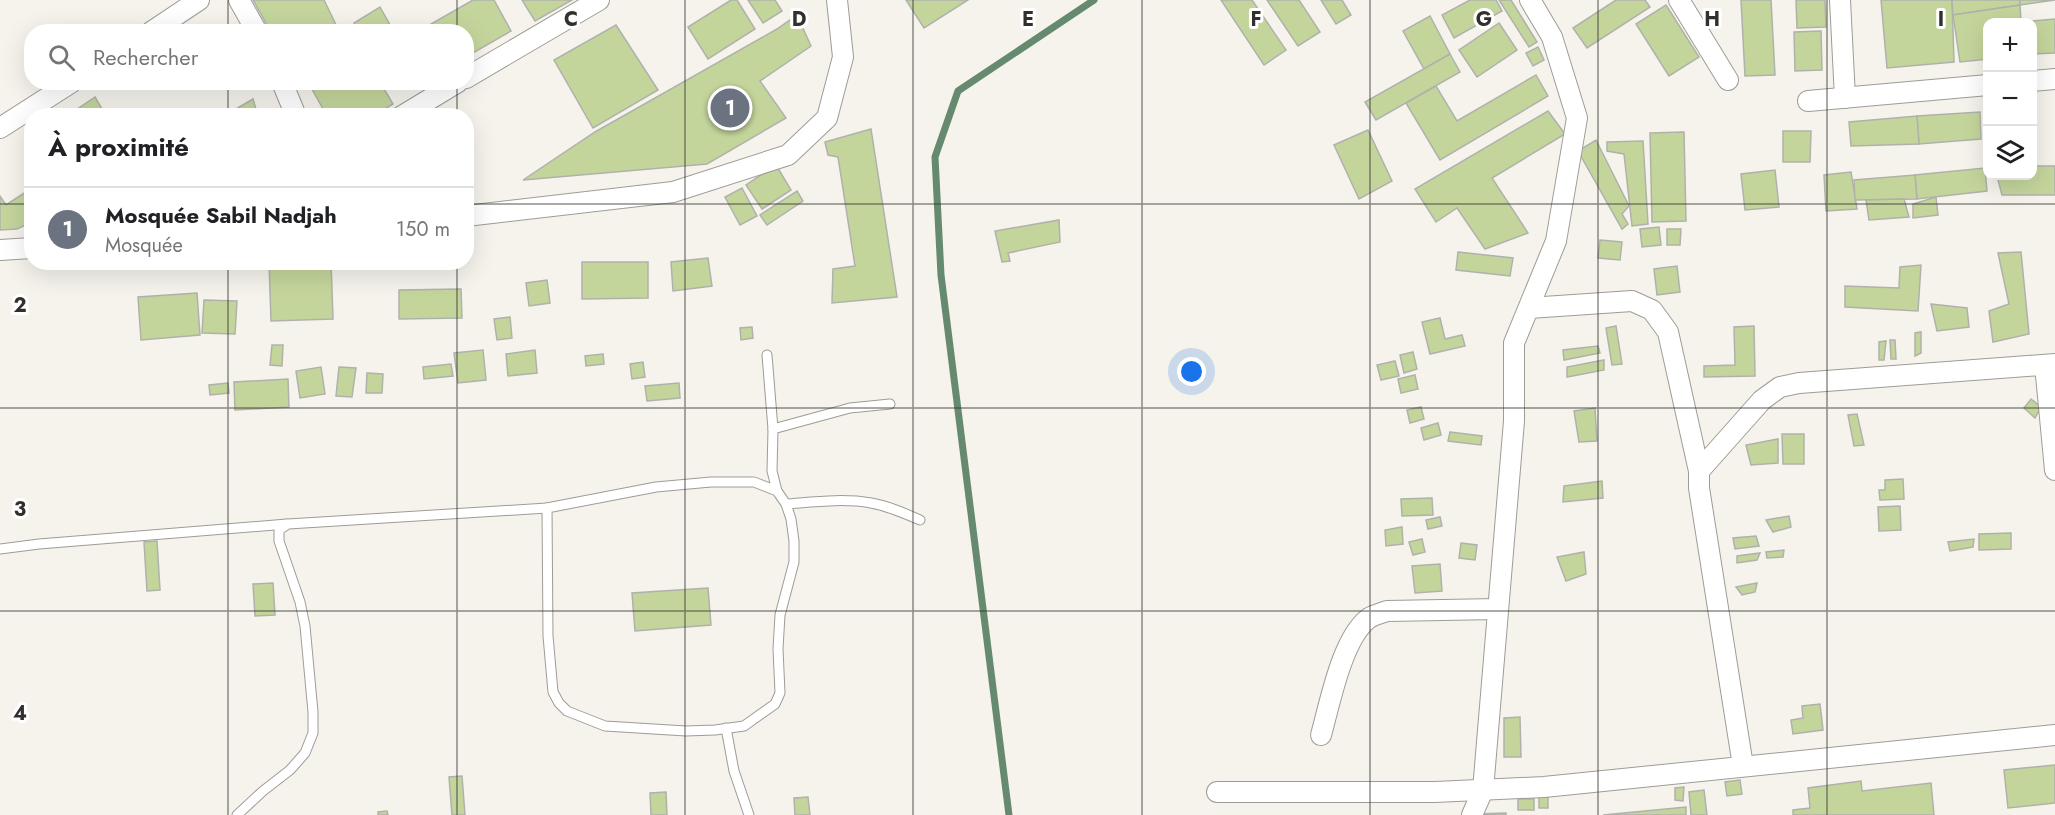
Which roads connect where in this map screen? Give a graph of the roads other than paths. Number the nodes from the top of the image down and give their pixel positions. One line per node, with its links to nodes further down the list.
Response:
1 (199, 0): 8 (street)
2 (239, 0): 9 (street)
3 (599, 0): 10 (street)
4 (837, 0): 25 (street)
5 (1530, 0): 28 (street)
6 (1679, 0): 12 (street)
7 (1840, 0): 18 (street)
8 (163, 24)
9 (252, 24)
10 (474, 73)
11 (2055, 79): 13 (street)
12 (1728, 80)
13 (2037, 81)
14 (1983, 85): 18 (street)
15 (59, 90): 20 (street)
16 (285, 90): 21 (street)
17 (445, 90): 22 (street)
18 (1845, 98): 19 (street)
19 (1808, 101)
20 (31, 108)
21 (293, 108)
22 (415, 108)
23 (24, 113): 24 (street)
24 (0, 128)
25 (474, 215)
26 (24, 248): 27 (street)
27 (0, 250)
28 (1529, 308): 34 (street); 41 (street)
29 (767, 356): 32 (lane)
30 (2050, 364): 33 (street); 34 (street)
31 (890, 404): 32 (lane)
32 (773, 429): 35 (lane)
33 (2055, 470)
34 (1699, 471): 45 (street)
35 (777, 491): 36 (lane); 37 (lane)
36 (786, 504): 38 (lane); 42 (lane)
37 (547, 508): 39 (lane); 42 (lane)
38 (920, 520)
39 (288, 524): 40 (lane); 48 (lane)
40 (0, 549)
41 (1498, 609): 43 (street); 46 (street)
42 (726, 728): 49 (lane)
43 (1321, 735)
44 (2055, 735): 45 (street)
45 (1743, 766): 46 (street)
46 (1483, 790): 47 (street); 50 (street)
47 (1217, 792)
48 (237, 815)
49 (749, 815)
50 (1472, 815)

